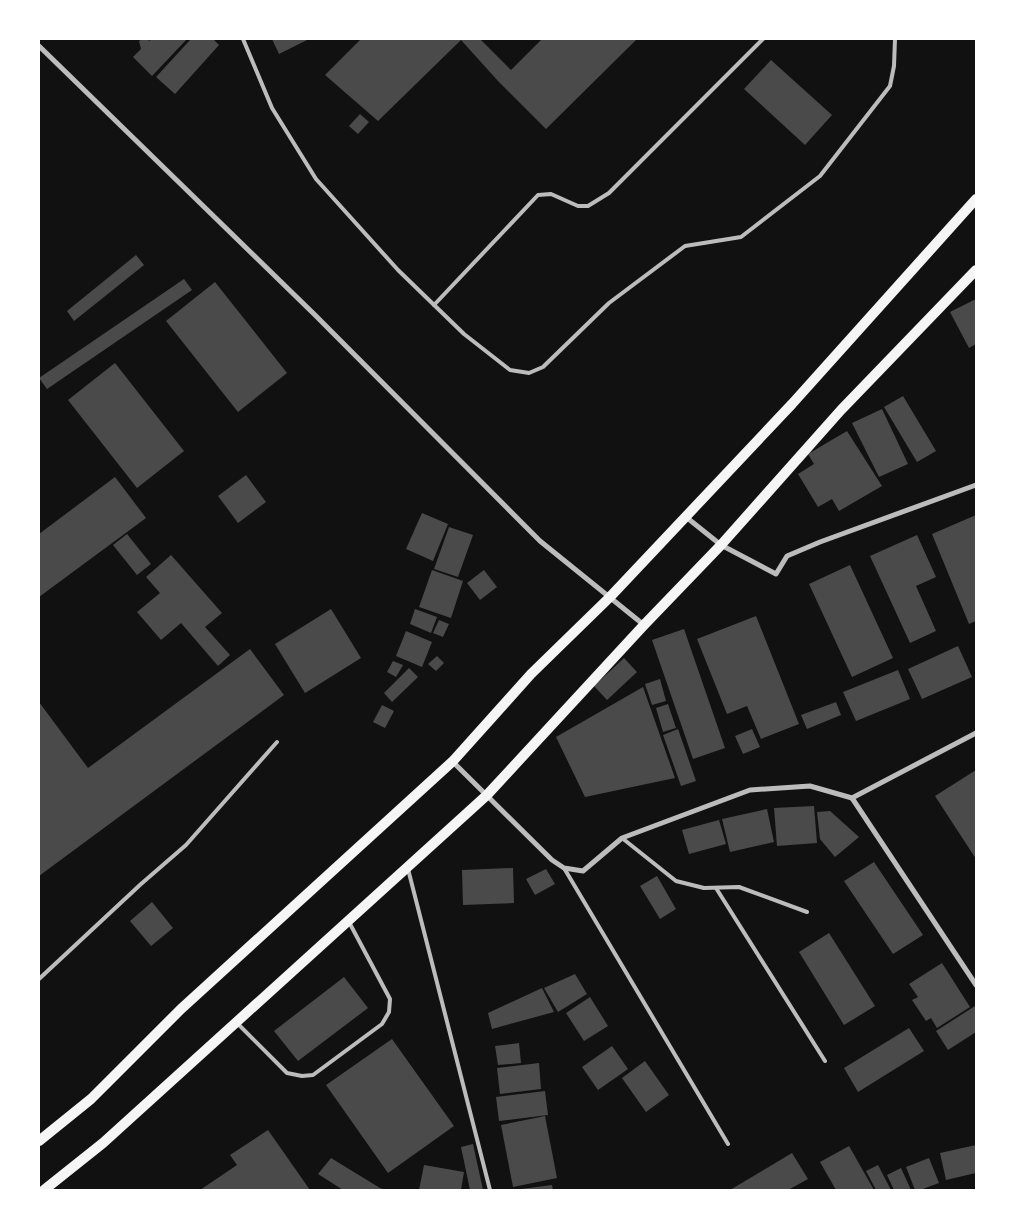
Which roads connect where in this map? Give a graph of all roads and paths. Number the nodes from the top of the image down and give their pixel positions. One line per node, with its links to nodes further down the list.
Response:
1 (243, 39): 7 (lane)
2 (763, 39): 7 (lane)
3 (895, 39): 7 (lane)
4 (39, 46): 11 (street)
5 (976, 199): 9 (main road)
6 (976, 270): 10 (main road)
7 (434, 305)
8 (976, 485): 10 (street)
9 (686, 517): 10 (street); 11 (main road)
10 (721, 545): 12 (main road)
11 (610, 598): 12 (street); 15 (main road)
12 (644, 625): 16 (main road)
13 (976, 733): 17 (street)
14 (277, 742): 24 (lane)
15 (453, 762): 16 (street); 28 (main road)
16 (487, 795): 19 (main road); 20 (street)
17 (852, 798): 18 (street); 25 (street)
18 (622, 838): 20 (street); 21 (lane)
19 (408, 866): 23 (main road); 31 (lane)
20 (564, 868): 29 (lane)
21 (716, 888): 22 (lane); 27 (lane)
22 (807, 912)
23 (348, 920): 26 (main road); 26 (lane)
24 (39, 978)
25 (976, 985)
26 (236, 1022): 30 (main road)
27 (825, 1061)
28 (39, 1141)
29 (728, 1144)
30 (44, 1190)
31 (490, 1190)

